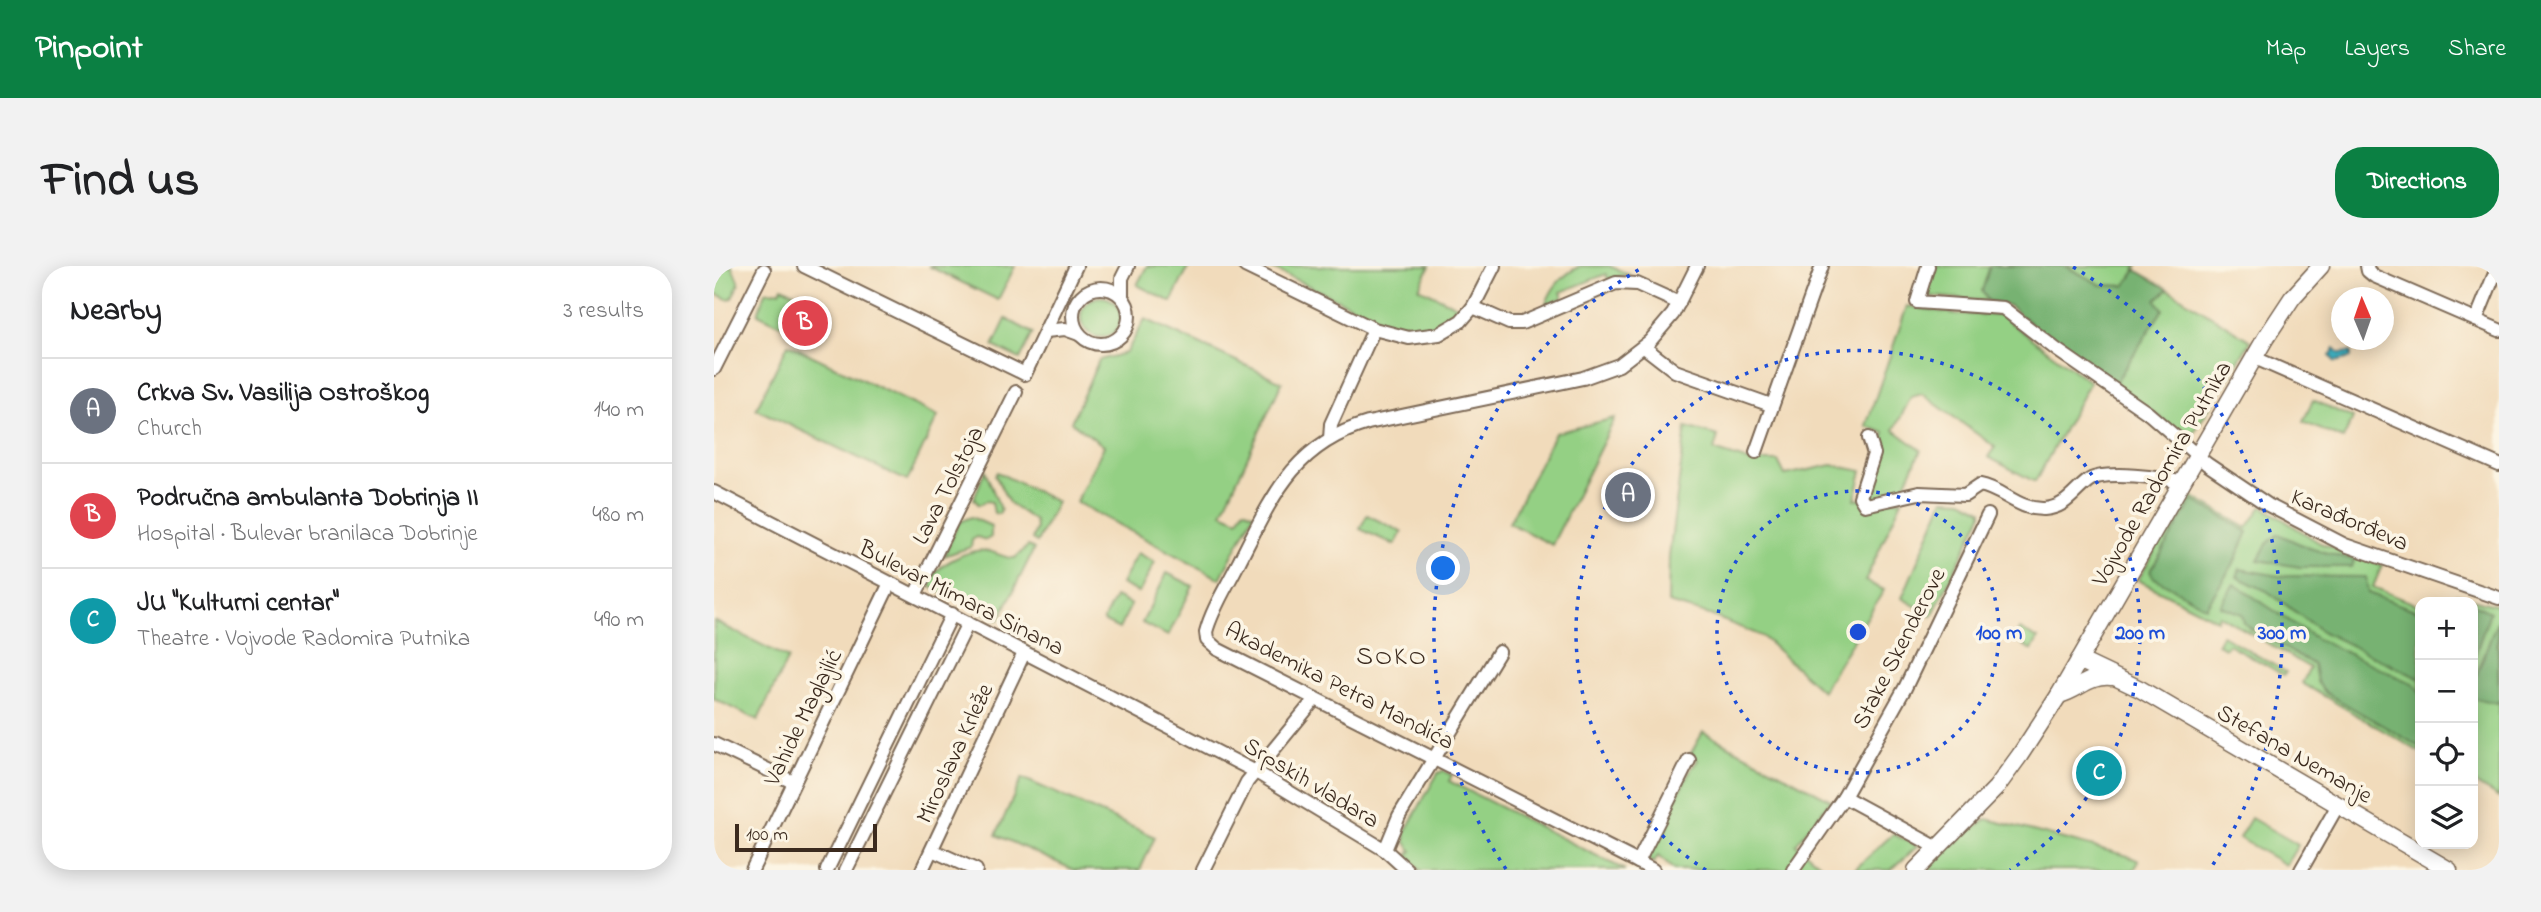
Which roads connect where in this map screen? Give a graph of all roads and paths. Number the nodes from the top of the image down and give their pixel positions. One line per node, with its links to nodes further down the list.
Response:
1 (804, 266): 20 (street)
2 (1076, 266): 20 (street)
3 (1245, 266): 19 (street)
4 (1494, 266): 16 (street)
5 (1698, 266): 15 (street, Akademika Petra Mandića)
6 (1822, 266): 27 (street)
7 (1928, 266): 31 (street, Karađorđeva)
8 (2321, 266): 24 (main road, Vojvode Radomira Putnika)
9 (2367, 266): 18 (street)
10 (2498, 266): 18 (street)
11 (764, 270): 25 (street)
12 (1125, 272): 13 (street); 14 (street)
13 (1107, 288): 14 (street); 17 (street)
14 (1122, 297): 22 (street)
15 (1679, 303): 16 (street); 23 (street, Akademika Petra Mandića)
16 (1473, 307): 19 (street)
17 (1073, 313): 20 (street); 22 (street)
18 (2476, 320): 21 (street)
19 (1374, 329): 29 (street)
20 (1050, 330): 22 (street)
21 (2499, 330)
22 (1079, 334)
23 (1644, 347): 27 (street); 29 (street, Akademika Petra Mandića)
24 (2255, 358): 31 (main road, Vojvode Radomira Putnika); 32 (street)
25 (714, 369)
26 (1016, 393): 37 (street, Lava Tolstoja)
27 (1771, 405): 30 (street)
28 (1869, 438): 33 (street)
29 (1330, 439): 46 (street, Akademika Petra Mandića)
30 (1756, 452)
31 (2197, 455): 33 (main road, Vojvode Radomira Putnika); 38 (street, Karađorđeva)
32 (2499, 465)
33 (2183, 483): 43 (main road, Vojvode Radomira Putnika)
34 (714, 492): 36 (street, Bulevar Mimara Sinana)
35 (1988, 515): 53 (street, Stake Skenderove)
36 (890, 583): 37 (street, Bulevar Mimara Sinana); 52 (street, Vahide Maglajlić)
37 (915, 595): 39 (street, Bulevar Mimara Sinana)
38 (2499, 598)
39 (952, 614): 40 (street, Bulevar Mimara Sinana); 60 (street)
40 (968, 623): 42 (street, Bulevar Mimara Sinana); 61 (street)
41 (1499, 652): 49 (street)
42 (1024, 653): 47 (street, Bulevar Mimara Sinana); 56 (street, Miroslava Krleže)
43 (2083, 653): 44 (main road, Stefana Nemanje); 45 (main road, Vojvode Radomira Putnika)
44 (2117, 677): 45 (main road); 54 (main road, Stefana Nemanje)
45 (2059, 695): 55 (main road, Vojvode Radomira Putnika)
46 (1315, 699): 49 (street, Akademika Petra Mandića); 51 (street)
47 (1191, 737): 51 (street, Srpskih vladara)
48 (714, 744): 52 (street)
49 (1437, 758): 57 (street); 58 (street, Akademika Petra Mandića)
50 (1689, 760): 58 (street)
51 (1256, 772): 57 (street, Srpskih vladara); 64 (street)
52 (793, 782): 59 (street, Vahide Maglajlić)
53 (1844, 797): 55 (street); 67 (street, Stake Skenderove)
54 (2338, 805): 69 (street); 70 (main road, Stefana Nemanje)
55 (1938, 848): 68 (main road, Vojvode Radomira Putnika)
56 (932, 850): 62 (street, Miroslava Krleže); 63 (street)
57 (1385, 850): 65 (street, Srpskih vladara)
58 (1638, 862): 66 (street, Akademika Petra Mandića)
59 (752, 870)
60 (827, 870)
61 (846, 870)
62 (922, 870)
63 (976, 870)
64 (1203, 870)
65 (1407, 870)
66 (1653, 870)
67 (1793, 870)
68 (1916, 870)
69 (2301, 870)
70 (2449, 870)

